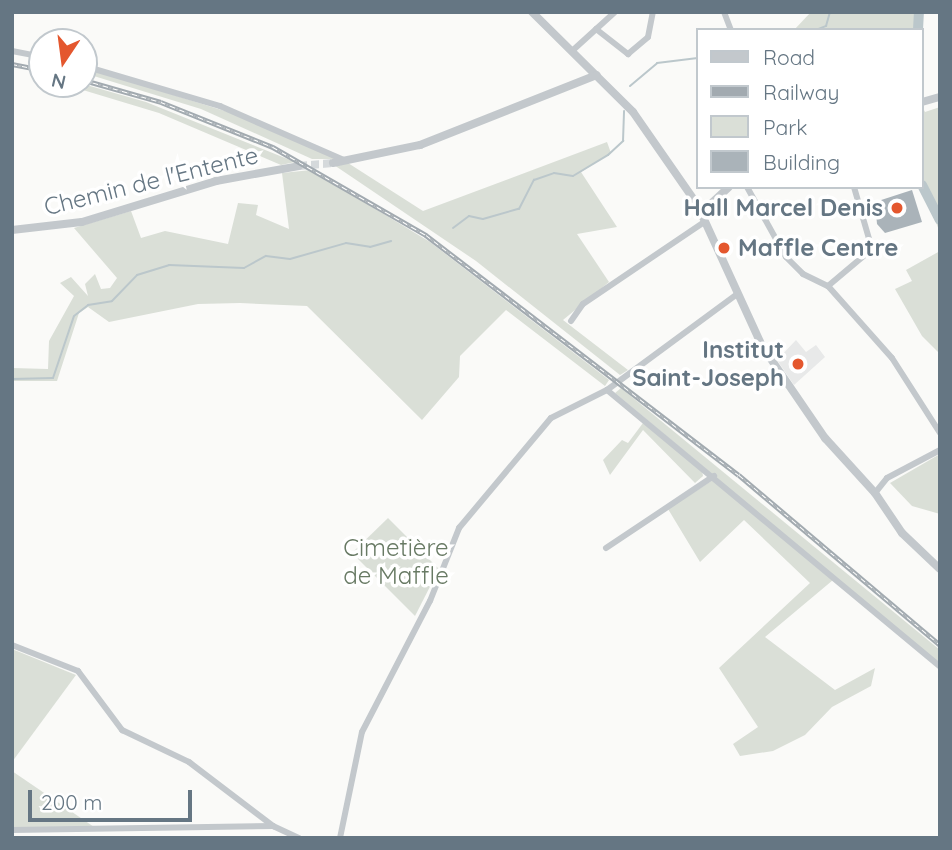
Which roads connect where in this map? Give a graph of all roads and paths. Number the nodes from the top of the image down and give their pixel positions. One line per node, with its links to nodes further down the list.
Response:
1 (532, 12): 5 (street)
2 (615, 12): 4 (street)
3 (653, 12): 4 (street)
4 (596, 29): 5 (street)
5 (572, 51): 7 (street)
6 (98, 70): 8 (street)
7 (597, 75): 8 (street); 15 (street)
8 (346, 161): 9 (street)
9 (333, 163)
10 (299, 166): 17 (street, Chemin de l'Entente)
11 (726, 189): 14 (street)
12 (748, 189): 18 (street)
13 (855, 189): 18 (street)
14 (708, 203): 15 (street); 16 (street)
15 (697, 204): 16 (street)
16 (703, 218): 19 (street); 20 (street)
17 (12, 230)
18 (828, 286): 22 (street)
19 (737, 293): 21 (street); 25 (street)
20 (571, 321)
21 (607, 390): 24 (street); 33 (street)
22 (940, 432)
23 (940, 450): 25 (street)
24 (714, 476): 26 (street); 29 (street)
25 (875, 493): 27 (street)
26 (606, 548)
27 (940, 569)
28 (12, 645): 30 (street)
29 (940, 666)
30 (273, 826): 31 (street); 32 (street)
31 (12, 830)
32 (299, 838)
33 (340, 838)

